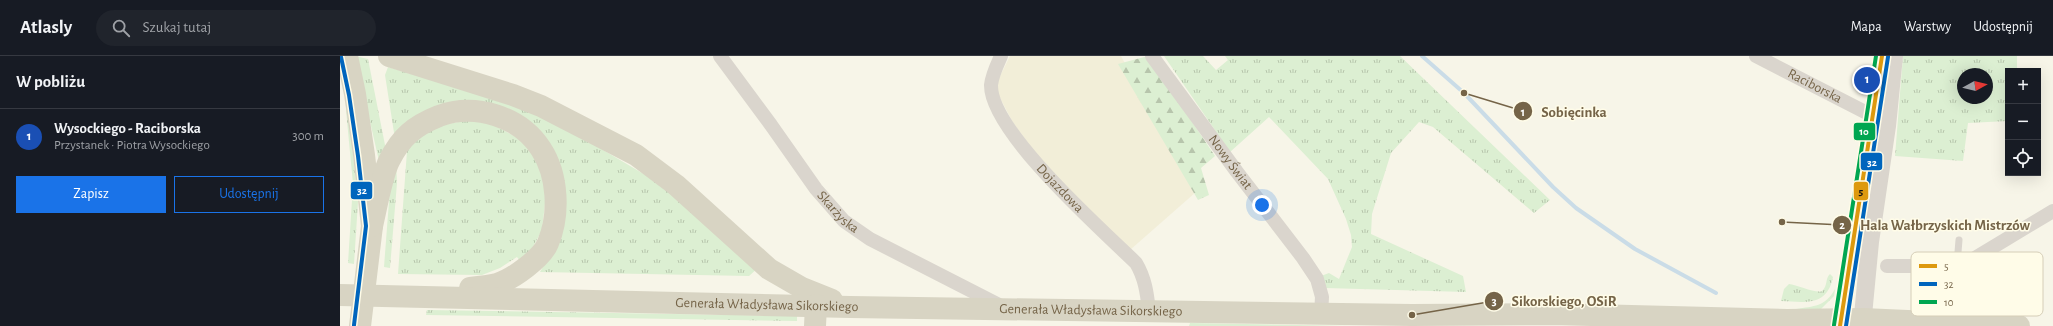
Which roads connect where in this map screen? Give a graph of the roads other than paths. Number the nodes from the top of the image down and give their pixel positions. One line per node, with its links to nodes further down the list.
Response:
1 (347, 56): 11 (main road)
2 (389, 56): 19 (main road)
3 (720, 56): 20 (street, Skarżyska)
4 (1001, 56): 21 (street, Dojazdowa)
5 (1152, 56): 22 (street, Nowy Świat)
6 (1756, 56): 9 (street, Raciborska)
7 (1882, 56): 9 (street)
8 (1894, 56): 9 (street)
9 (1881, 116): 24 (street); 25 (street)
10 (2053, 211): 14 (street)
11 (372, 226): 18 (main road); 26 (main road)
12 (1959, 240): 13 (lane)
13 (1958, 252)
14 (1982, 252)
15 (1887, 266): 16 (street)
16 (1911, 266)
17 (340, 295): 18 (main road, Generała Władysława Sikorskiego)
18 (424, 296): 23 (main road, Generała Władysława Sikorskiego)
19 (850, 307): 20 (main road, Generała Władysława Sikorskiego); 23 (main road, Generała Władysława Sikorskiego)
20 (1007, 309): 21 (main road, Generała Władysława Sikorskiego)
21 (1149, 311): 22 (main road, Generała Władysława Sikorskiego)
22 (1321, 314): 24 (main road, Generała Władysława Sikorskiego)
23 (815, 316)
24 (1840, 322): 25 (main road, Generała Władysława Sikorskiego)
25 (1863, 322): 27 (main road, Generała Władysława Sikorskiego)
26 (360, 326)
27 (2019, 326)

